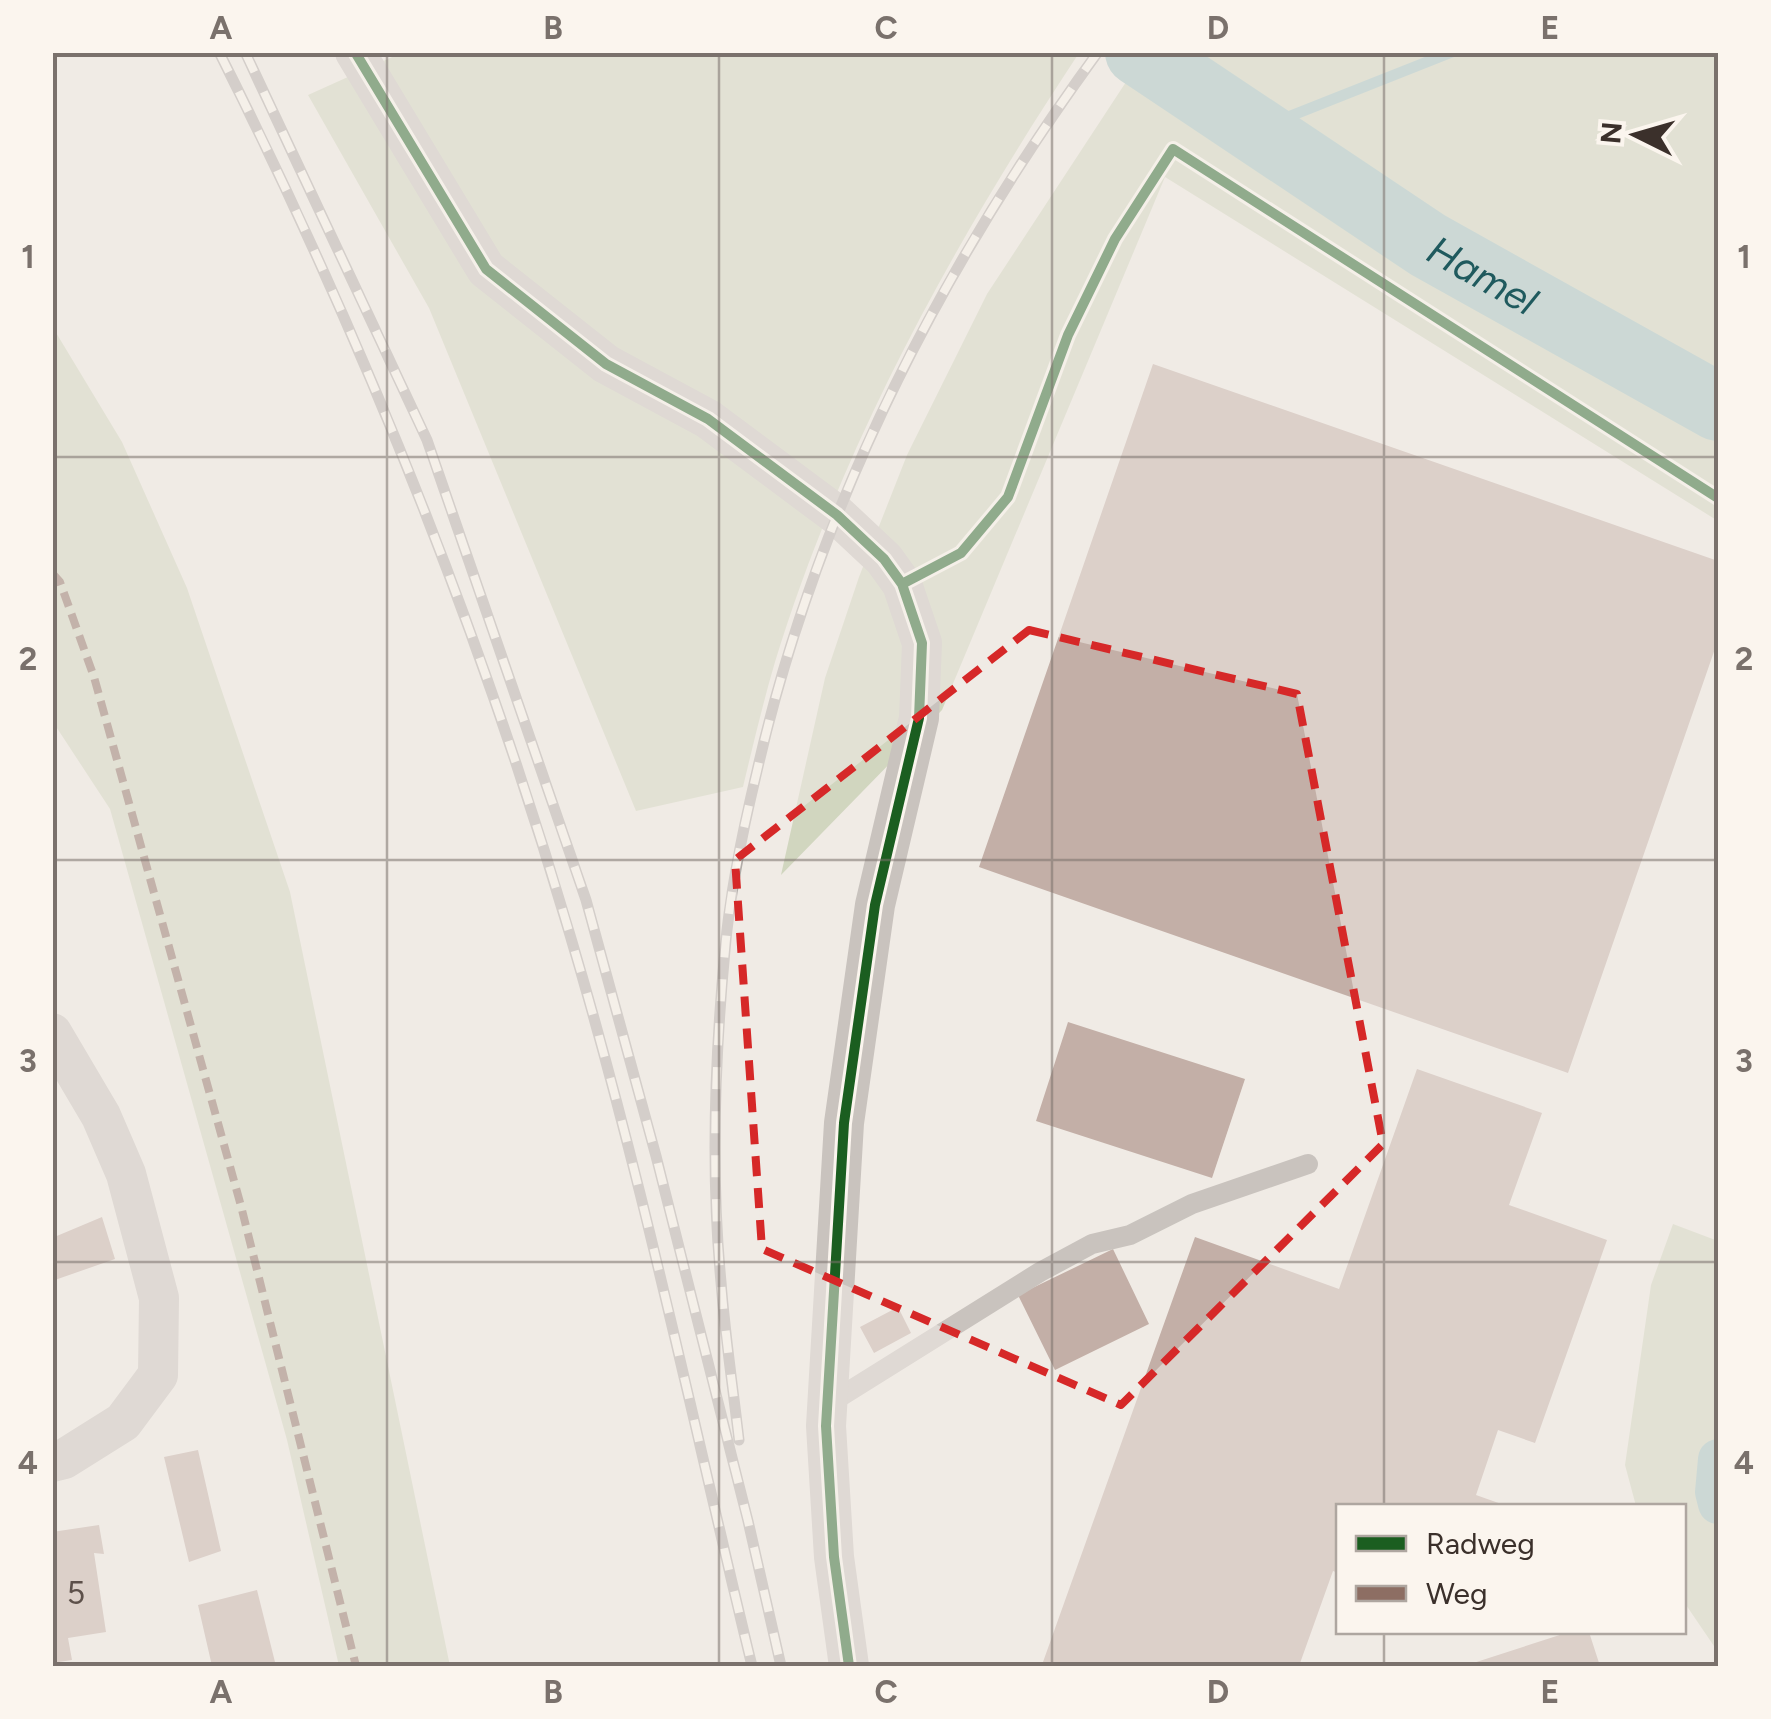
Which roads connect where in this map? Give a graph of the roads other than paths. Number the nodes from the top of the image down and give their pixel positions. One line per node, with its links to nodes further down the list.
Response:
1 (354, 52): 4 (street)
2 (52, 1034): 5 (street)
3 (1308, 1164): 4 (lane)
4 (827, 1405): 6 (street)
5 (52, 1462)
6 (850, 1666)

